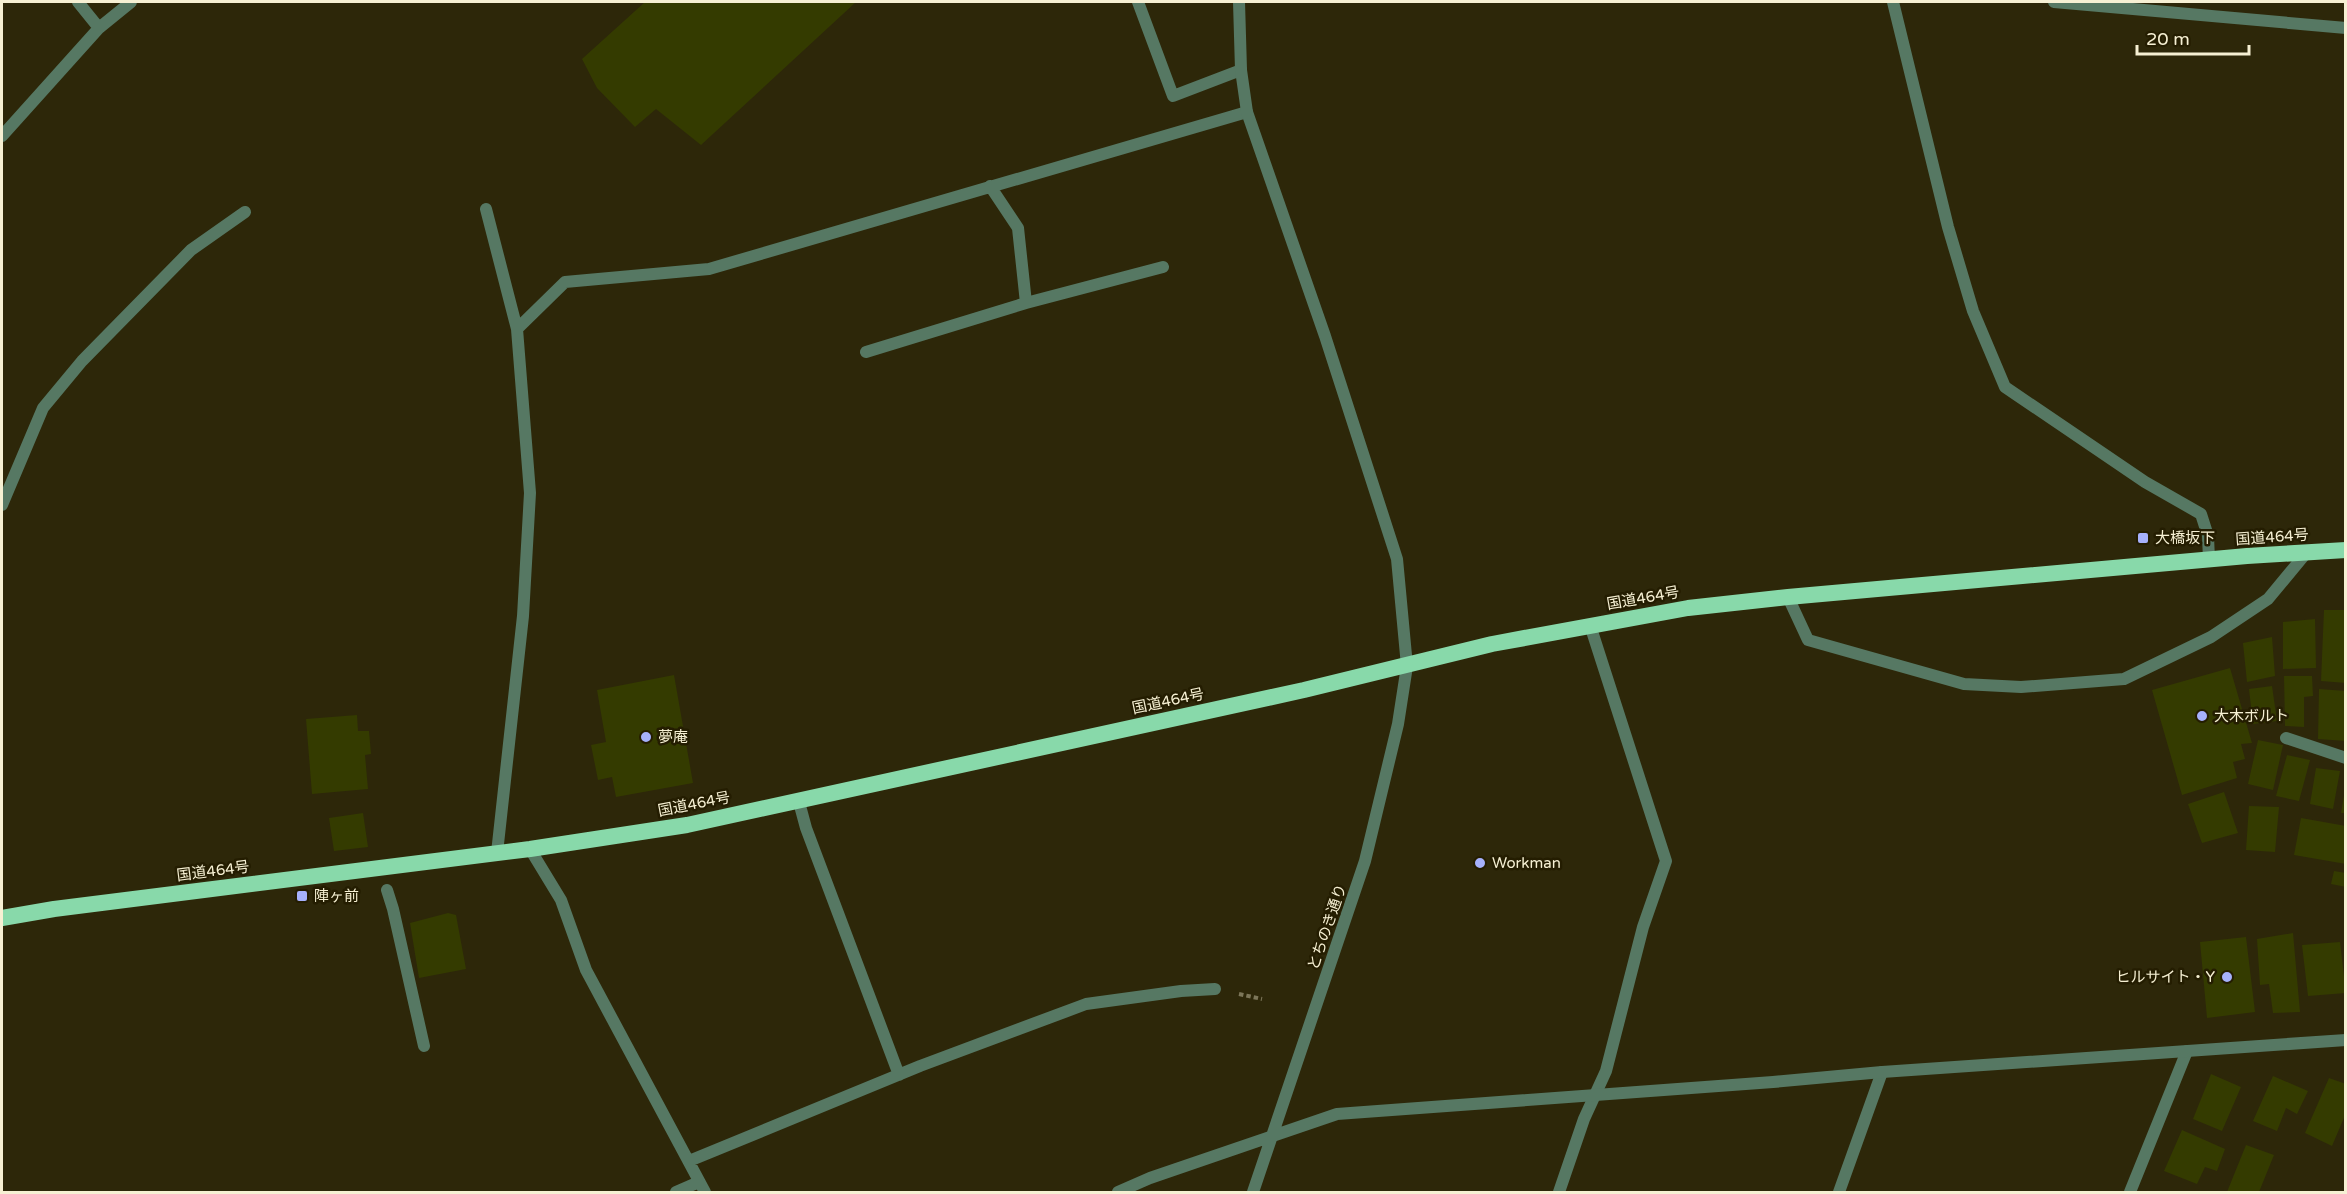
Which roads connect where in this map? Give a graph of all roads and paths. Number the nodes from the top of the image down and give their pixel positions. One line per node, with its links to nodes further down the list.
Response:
1 (78, 2): 7 (street)
2 (131, 2): 7 (street)
3 (1138, 2): 9 (street)
4 (1239, 2): 9 (street, とちのき通り)
5 (1893, 2): 22 (street)
6 (2054, 2): 8 (street)
7 (99, 28): 11 (street)
8 (2346, 28)
9 (1241, 70): 10 (street, とちのき通り)
10 (1247, 112): 12 (street); 25 (street, とちのき通り)
11 (2, 136)
12 (990, 186): 16 (street); 17 (street)
13 (486, 210): 17 (street)
14 (245, 213): 19 (street)
15 (1163, 267): 16 (street)
16 (1026, 303): 18 (street)
17 (517, 329): 30 (street)
18 (866, 352)
19 (2, 505)
20 (2346, 550): 21 (highway, 国道464号)
21 (2307, 552): 22 (highway, 国道464号); 23 (street)
22 (2209, 560): 23 (highway, 国道464号)
23 (1788, 597): 24 (highway, 国道464号)
24 (1590, 625): 25 (highway, 国道464号); 39 (street)
25 (1407, 666): 28 (highway, 国道464号); 40 (street, とちのき通り)
26 (2286, 738): 27 (street)
27 (2346, 758)
28 (799, 802): 29 (highway, 国道464号); 38 (street)
29 (530, 849): 30 (highway, 国道464号); 41 (street)
30 (497, 853): 32 (highway, 国道464号)
31 (387, 890): 35 (street)
32 (2, 918)
33 (1215, 989): 38 (street)
34 (2346, 1040): 36 (street)
35 (424, 1046)
36 (2187, 1051): 37 (street); 48 (street)
37 (1882, 1072): 39 (street); 47 (street)
38 (899, 1075): 41 (street)
39 (1596, 1095): 40 (street); 46 (street)
40 (1273, 1135): 44 (street); 45 (street, とちのき通り)
41 (689, 1161): 42 (street)
42 (702, 1187): 43 (street)
43 (676, 1192)
44 (1118, 1192)
45 (1253, 1192)
46 (1559, 1192)
47 (1839, 1192)
48 (2130, 1192)

